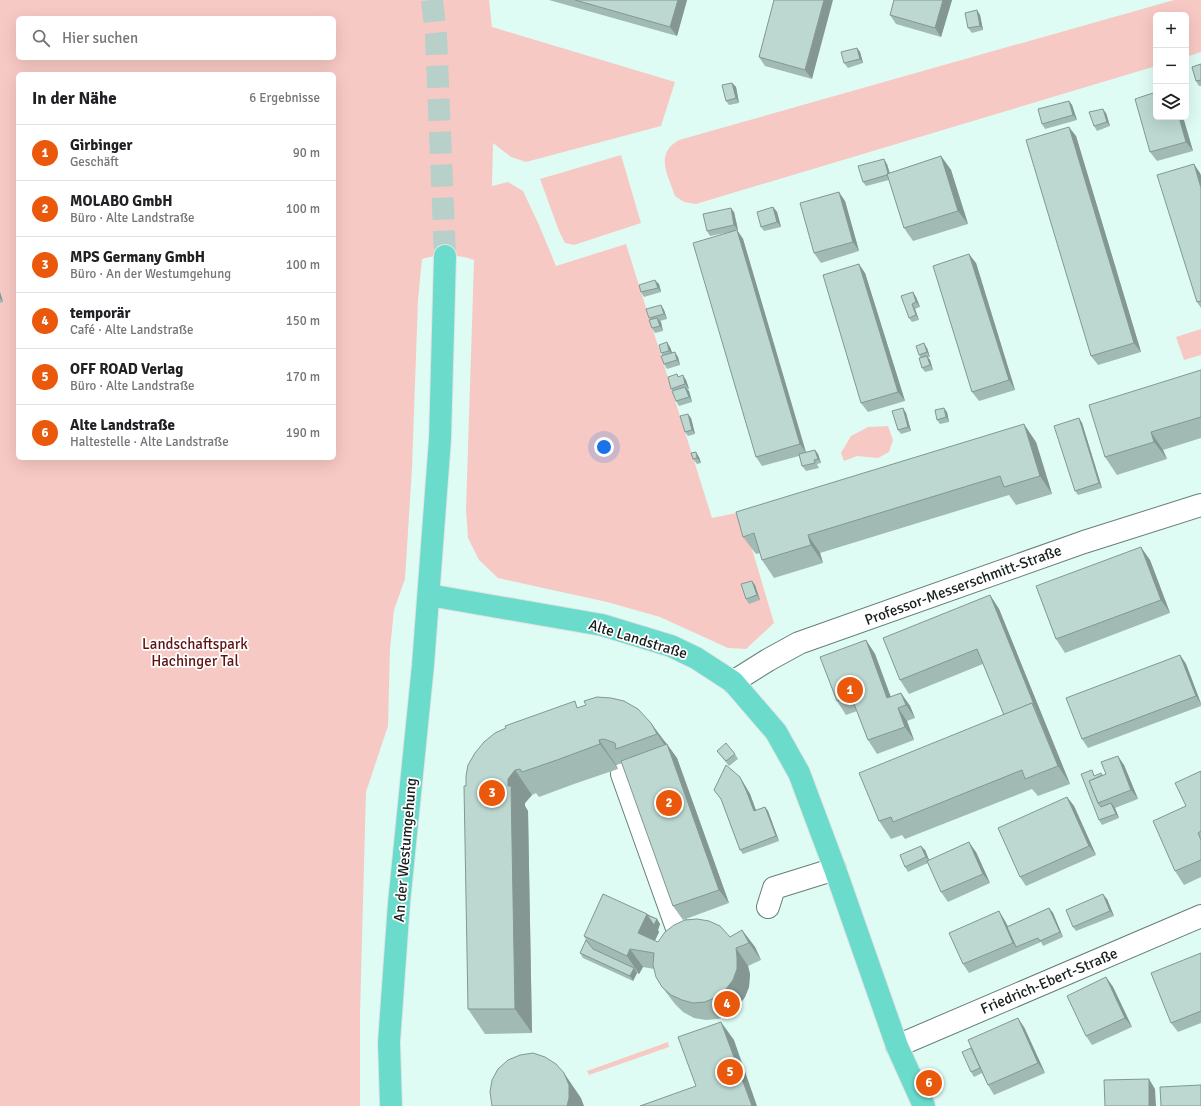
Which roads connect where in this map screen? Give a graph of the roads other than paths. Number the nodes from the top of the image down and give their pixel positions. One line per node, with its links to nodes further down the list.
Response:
1 (445, 256): 3 (main road, An der Westumgehung)
2 (1201, 504): 4 (street, Professor-Messerschmitt-Straße)
3 (429, 595): 4 (main road, Alte Landstraße); 11 (main road, An der Westumgehung)
4 (733, 682): 6 (main road, Alte Landstraße)
5 (622, 774): 9 (street)
6 (835, 868): 7 (street); 10 (main road, Alte Landstraße)
7 (768, 908)
8 (1201, 916): 10 (street, Friedrich-Ebert-Straße)
9 (678, 931)
10 (897, 1046): 12 (main road, Alte Landstraße)
11 (391, 1106)
12 (924, 1106)

